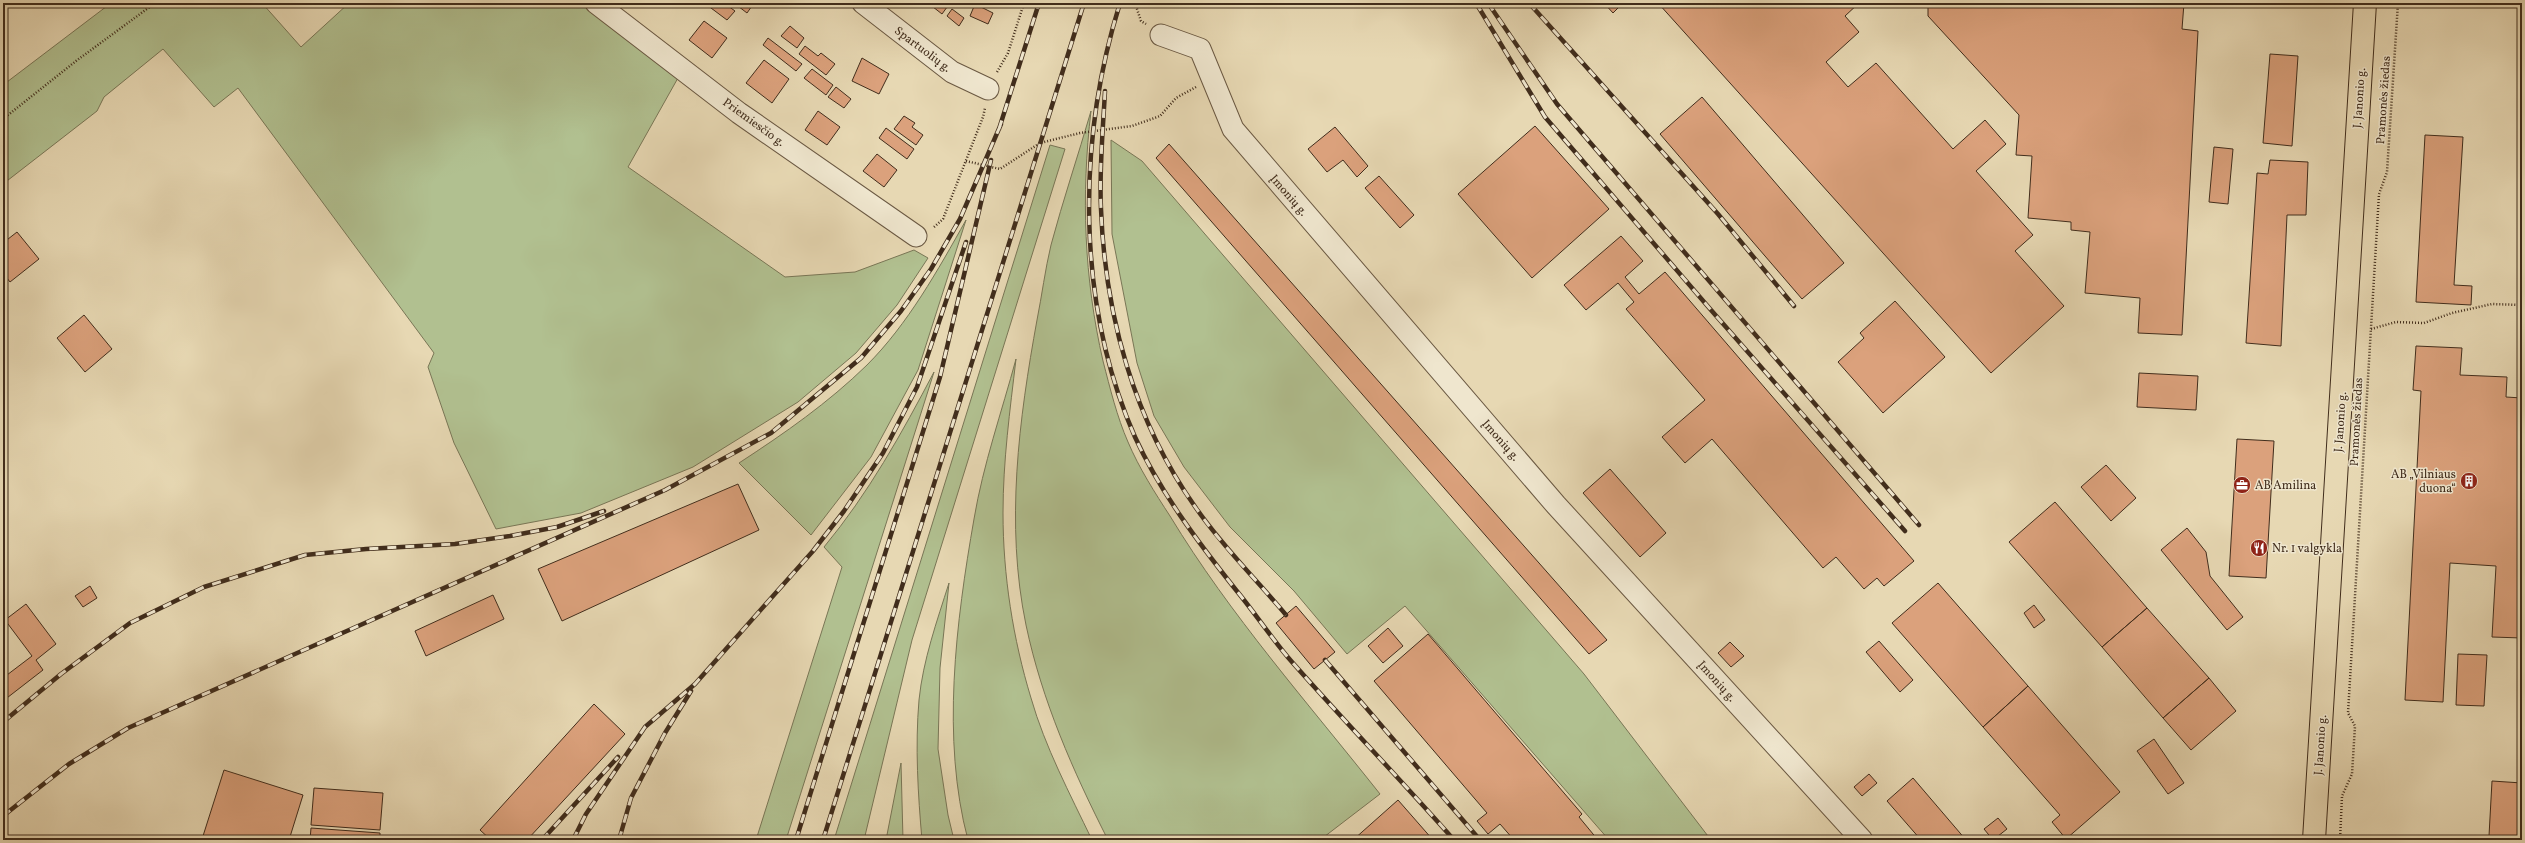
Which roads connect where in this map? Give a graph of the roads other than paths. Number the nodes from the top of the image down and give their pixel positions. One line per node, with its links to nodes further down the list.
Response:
1 (596, 3): 6 (street, Priemiesčio g.)
2 (863, 3): 5 (street, Spartuolių g.)
3 (2365, 3): 8 (main road, J. Janonio g.)
4 (1161, 35): 7 (street, Įmonių g.)
5 (988, 89)
6 (916, 236)
7 (1862, 840)
8 (2314, 840)

